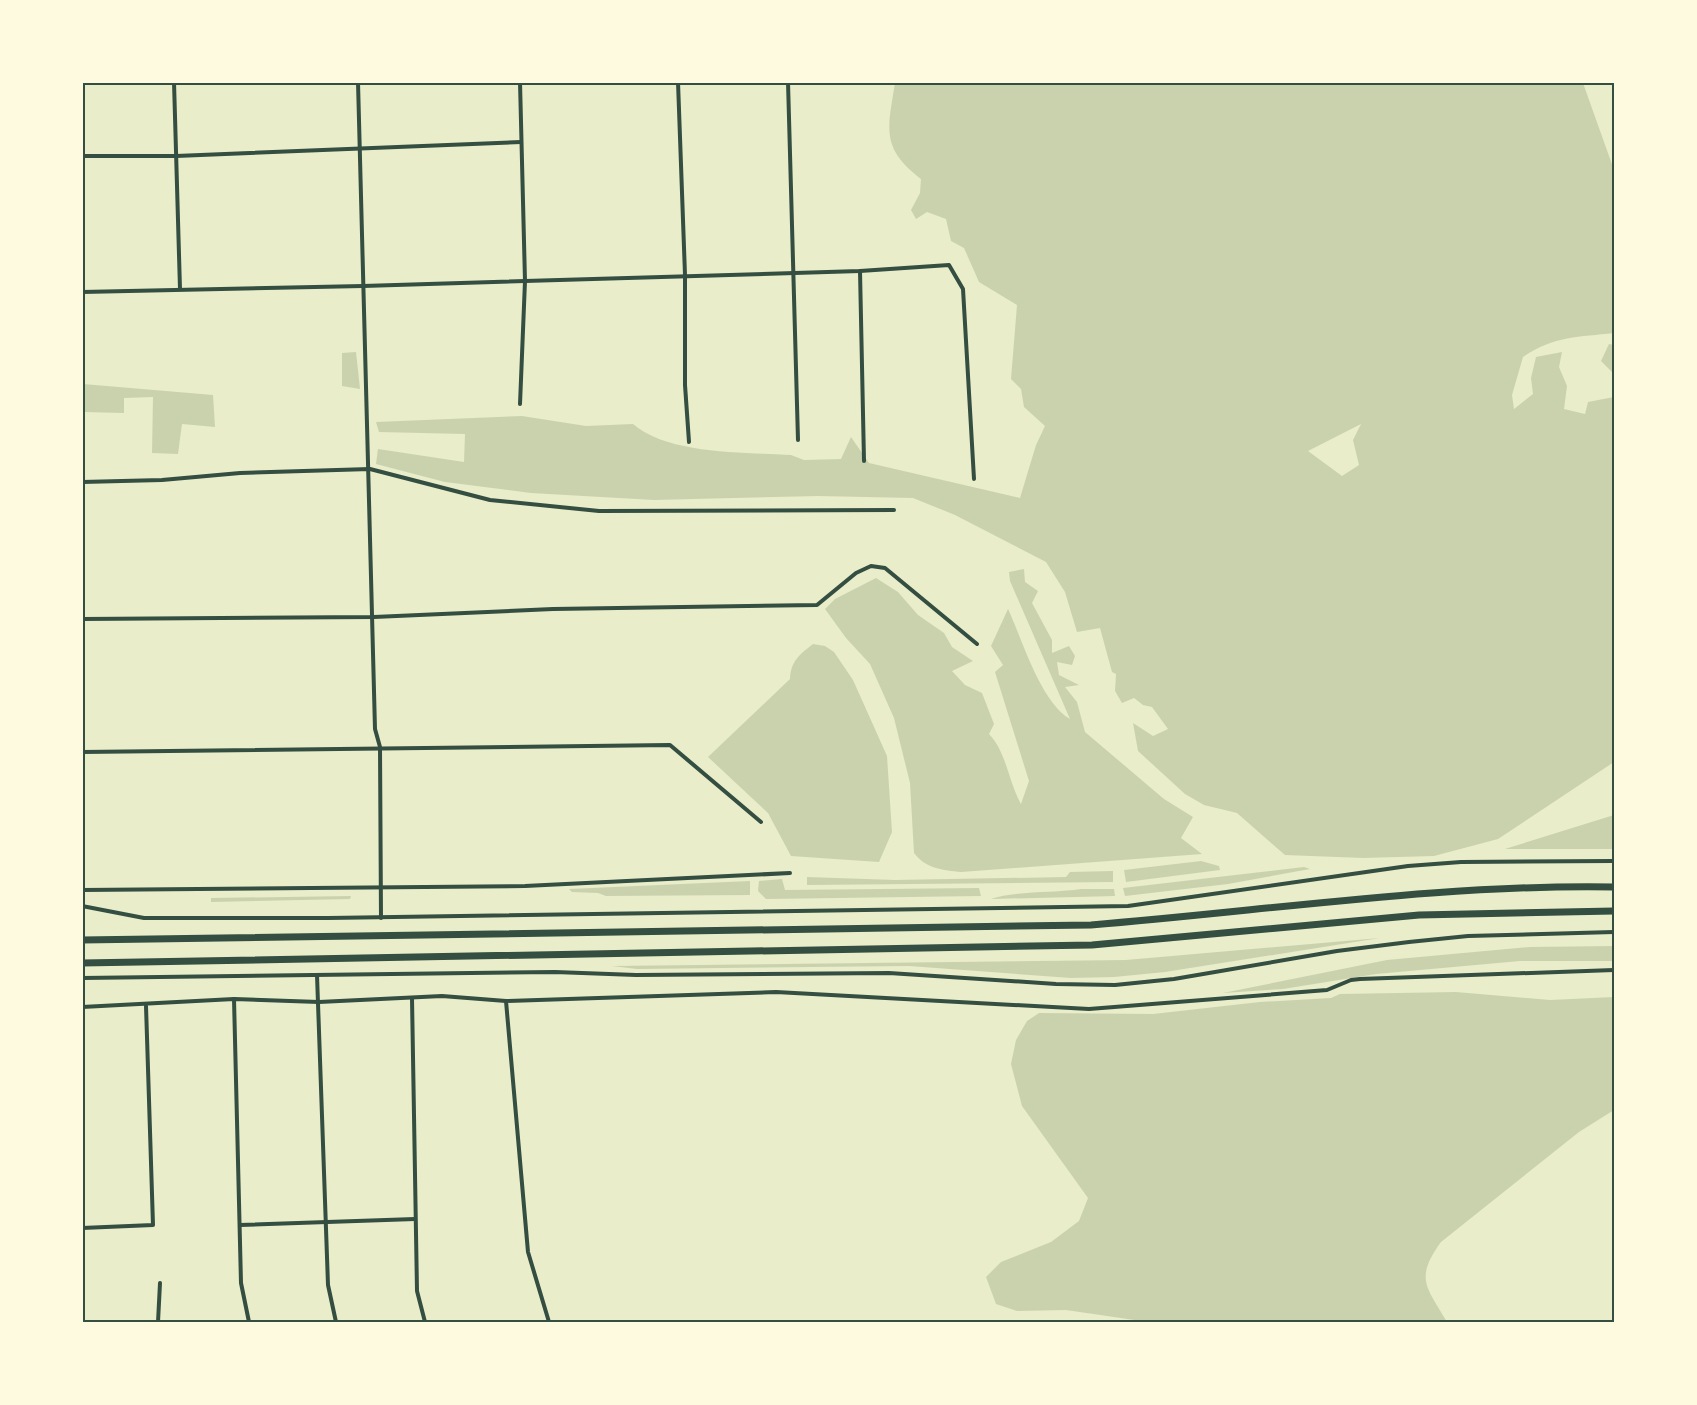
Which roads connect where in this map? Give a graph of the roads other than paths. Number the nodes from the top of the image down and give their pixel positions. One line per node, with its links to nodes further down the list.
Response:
1 (174, 82): 9 (street)
2 (358, 82): 7 (street)
3 (520, 82): 6 (street)
4 (678, 82): 12 (street)
5 (788, 82): 11 (street)
6 (521, 142): 7 (street); 13 (street)
7 (362, 148): 9 (street); 14 (street)
8 (82, 156): 9 (street)
9 (176, 156): 15 (street)
10 (860, 271): 11 (street); 20 (street); 22 (street)
11 (792, 272): 12 (street); 18 (street)
12 (685, 275): 13 (street); 19 (street)
13 (525, 281): 14 (street); 17 (street)
14 (363, 286): 15 (street); 21 (street)
15 (180, 289): 16 (street)
16 (82, 291)
17 (520, 404)
18 (798, 440)
19 (689, 442)
20 (864, 461)
21 (370, 468): 23 (street); 24 (street); 25 (street)
22 (974, 479)
23 (82, 482)
24 (894, 510)
25 (374, 617): 26 (street); 27 (street); 28 (street)
26 (82, 618)
27 (977, 644)
28 (380, 747): 29 (street); 30 (street); 34 (street)
29 (82, 752)
30 (761, 822)
31 (1614, 861): 38 (street)
32 (790, 873): 34 (street)
33 (1614, 887): 40 (main road)
34 (379, 888): 35 (street); 38 (street)
35 (82, 890)
36 (82, 906): 38 (street)
37 (1614, 911): 41 (main road)
38 (381, 918)
39 (1614, 932): 43 (street)
40 (82, 940)
41 (82, 963)
42 (1614, 970): 47 (street)
43 (317, 975): 44 (street); 48 (street)
44 (82, 978)
45 (412, 998): 47 (street); 48 (street); 51 (street)
46 (234, 999): 48 (street); 49 (street); 53 (street)
47 (506, 1001): 60 (street)
48 (319, 1002): 52 (street)
49 (146, 1006): 50 (street); 54 (street)
50 (82, 1007)
51 (415, 1219): 52 (street); 59 (street)
52 (328, 1222): 53 (street); 58 (street)
53 (240, 1225): 57 (street)
54 (82, 1228)
55 (160, 1283): 56 (street)
56 (158, 1323)
57 (249, 1323)
58 (336, 1323)
59 (425, 1323)
60 (549, 1323)

